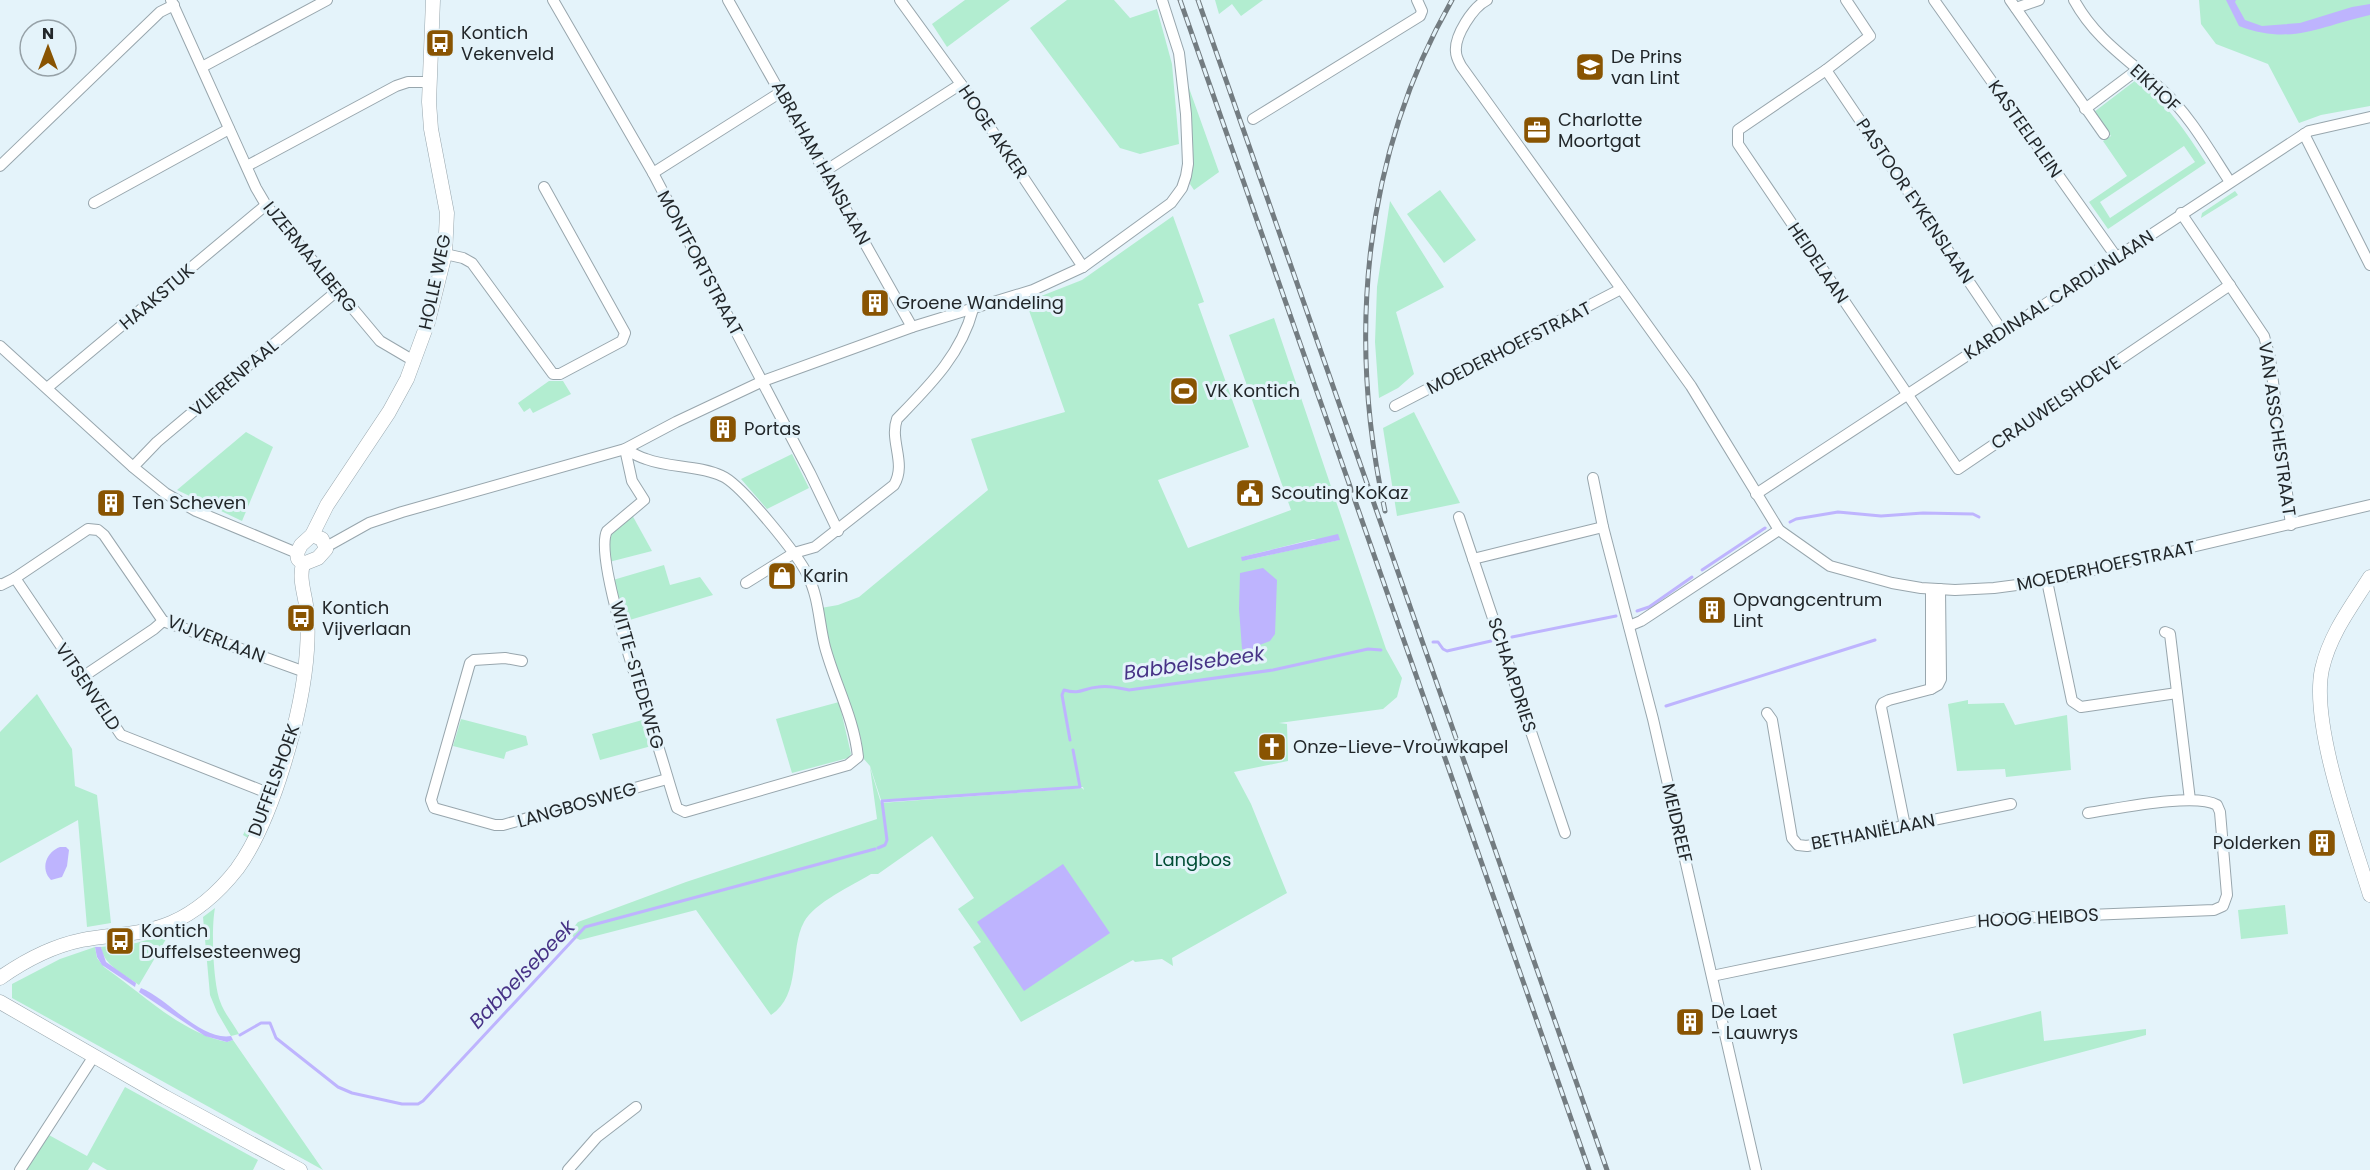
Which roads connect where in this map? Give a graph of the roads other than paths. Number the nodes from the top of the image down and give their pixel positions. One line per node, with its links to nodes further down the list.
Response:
1 (327, 0): 15 (street)
2 (433, 0): 18 (street, HOLLE WEG)
3 (554, 0): 30 (street, MONTFORTSTRAAT)
4 (728, 0): 20 (street, ABRAHAM HANSLAAN)
5 (900, 0): 19 (street, HOGE AKKER)
6 (1162, 0): 39 (street)
7 (1417, 0): 23 (street)
8 (1487, 0): 41 (street, MOEDERHOEFSTRAAT)
9 (1846, 0): 16 (street)
10 (1934, 0): 37 (street, KASTEELPLEIN)
11 (2039, 0): 14 (street)
12 (2074, 0): 17 (street, EIKHOF)
13 (172, 2): 15 (street, IJZERMAALBERG); 27 (street)
14 (2013, 4): 21 (street)
15 (202, 67): 24 (street, IJZERMAALBERG)
16 (1826, 70): 45 (street, PASTOOR EYKENSLAAN); 50 (street, HEIDELAAN)
17 (2137, 70): 21 (street); 31 (street, EIKHOF)
18 (429, 82): 28 (street); 36 (street, HOLLE WEG)
19 (961, 84): 29 (street); 39 (street, HOGE AKKER)
20 (781, 92): 29 (street, ABRAHAM HANSLAAN); 30 (street)
21 (2085, 109): 25 (street)
22 (2370, 117): 26 (street, KARDINAAL CARDIJNLAAN)
23 (1253, 119)
24 (229, 129): 28 (street, IJZERMAALBERG); 33 (street)
25 (2104, 134)
26 (2304, 134): 31 (street, KARDINAAL CARDIJNLAAN); 38 (street)
27 (0, 166)
28 (247, 166): 34 (street, IJZERMAALBERG)
29 (825, 171): 44 (street, ABRAHAM HANSLAAN)
30 (653, 173): 48 (street, MONTFORTSTRAAT)
31 (2230, 182): 35 (street, KARDINAAL CARDIJNLAAN)
32 (544, 187): 36 (street)
33 (94, 203)
34 (267, 206): 42 (street, IJZERMAALBERG); 49 (street, HAAKSTUK)
35 (2181, 213): 37 (street, KARDINAAL CARDIJNLAAN); 40 (street, VAN ASSCHESTRAAT)
36 (445, 254): 47 (street, HOLLE WEG)
37 (2116, 258): 45 (street, KARDINAAL CARDIJNLAAN)
38 (2370, 265)
39 (1083, 267): 43 (street)
40 (2230, 285): 50 (street, CRAUWELSHOEVE); 58 (street, VAN ASSCHESTRAAT)
41 (1622, 289): 51 (street, MOEDERHOEFSTRAAT); 55 (street, MOEDERHOEFSTRAAT)
42 (337, 291): 47 (street, IJZERMAALBERG); 53 (street, VLIERENPAAL)
43 (973, 309): 44 (street); 61 (street)
44 (912, 327): 48 (street)
45 (2003, 332): 50 (street, KARDINAAL CARDIJNLAAN)
46 (0, 346): 49 (street)
47 (414, 361): 62 (street, HOLLE WEG)
48 (763, 381): 52 (street); 61 (street, MONTFORTSTRAAT)
49 (47, 388): 53 (street)
50 (1907, 393): 55 (street, KARDINAAL CARDIJNLAAN)
51 (1395, 406)
52 (625, 449): 63 (street); 64 (street); 81 (street, WITTE-STEDEWEG)
53 (133, 467): 65 (street)
54 (1593, 478): 59 (street, MEIDREEF)
55 (1756, 494): 60 (street, MOEDERHOEFSTRAAT)
56 (2370, 505): 58 (street, MOEDERHOEFSTRAAT)
57 (1459, 517): 66 (street, SCHAAPDRIES)
58 (2291, 525): 69 (street, MOEDERHOEFSTRAAT)
59 (1603, 526): 66 (street); 74 (street, MEIDREEF)
60 (1779, 530): 72 (street, MOEDERHOEFSTRAAT); 74 (street)
61 (838, 531): 64 (street)
62 (312, 535): 63 (street); 65 (street)
63 (326, 547): 65 (street)
64 (794, 553): 70 (street); 81 (street)
65 (300, 558): 77 (street, DUFFELSHOEK)
66 (1473, 559): 87 (street, SCHAAPDRIES)
67 (2370, 577): 88 (street)
68 (15, 578): 71 (street); 73 (street, VIJVERLAAN); 78 (street, VITSENVELD)
69 (2047, 581): 72 (street, MOEDERHOEFSTRAAT); 79 (street)
70 (746, 583)
71 (0, 585)
72 (1936, 589): 86 (street)
73 (163, 621): 77 (street, VIJVERLAAN); 78 (street)
74 (1629, 626): 89 (street, MEIDREEF)
75 (2165, 632): 79 (street)
76 (522, 661): 81 (street, LANGBOSWEG)
77 (305, 672): 82 (street, DUFFELSHOEK)
78 (81, 678): 82 (street, VITSENVELD)
79 (2177, 693): 83 (street)
80 (1767, 713): 86 (street, BETHANIËLAAN)
81 (667, 779)
82 (273, 795): 90 (street, DUFFELSHOEK)
83 (2190, 800): 85 (street); 89 (street, HOOG HEIBOS)
84 (2011, 804): 86 (street, BETHANIËLAAN)
85 (2088, 813)
86 (1905, 826)
87 (1565, 834)
88 (2370, 896)
89 (1712, 976): 99 (street, MEIDREEF)
90 (0, 978)
91 (0, 992): 92 (street)
92 (0, 996)
93 (0, 1002): 94 (street)
94 (94, 1056): 96 (street); 97 (street)
95 (636, 1107): 98 (street)
96 (20, 1170)
97 (300, 1170)
98 (568, 1170)
99 (1756, 1170)

